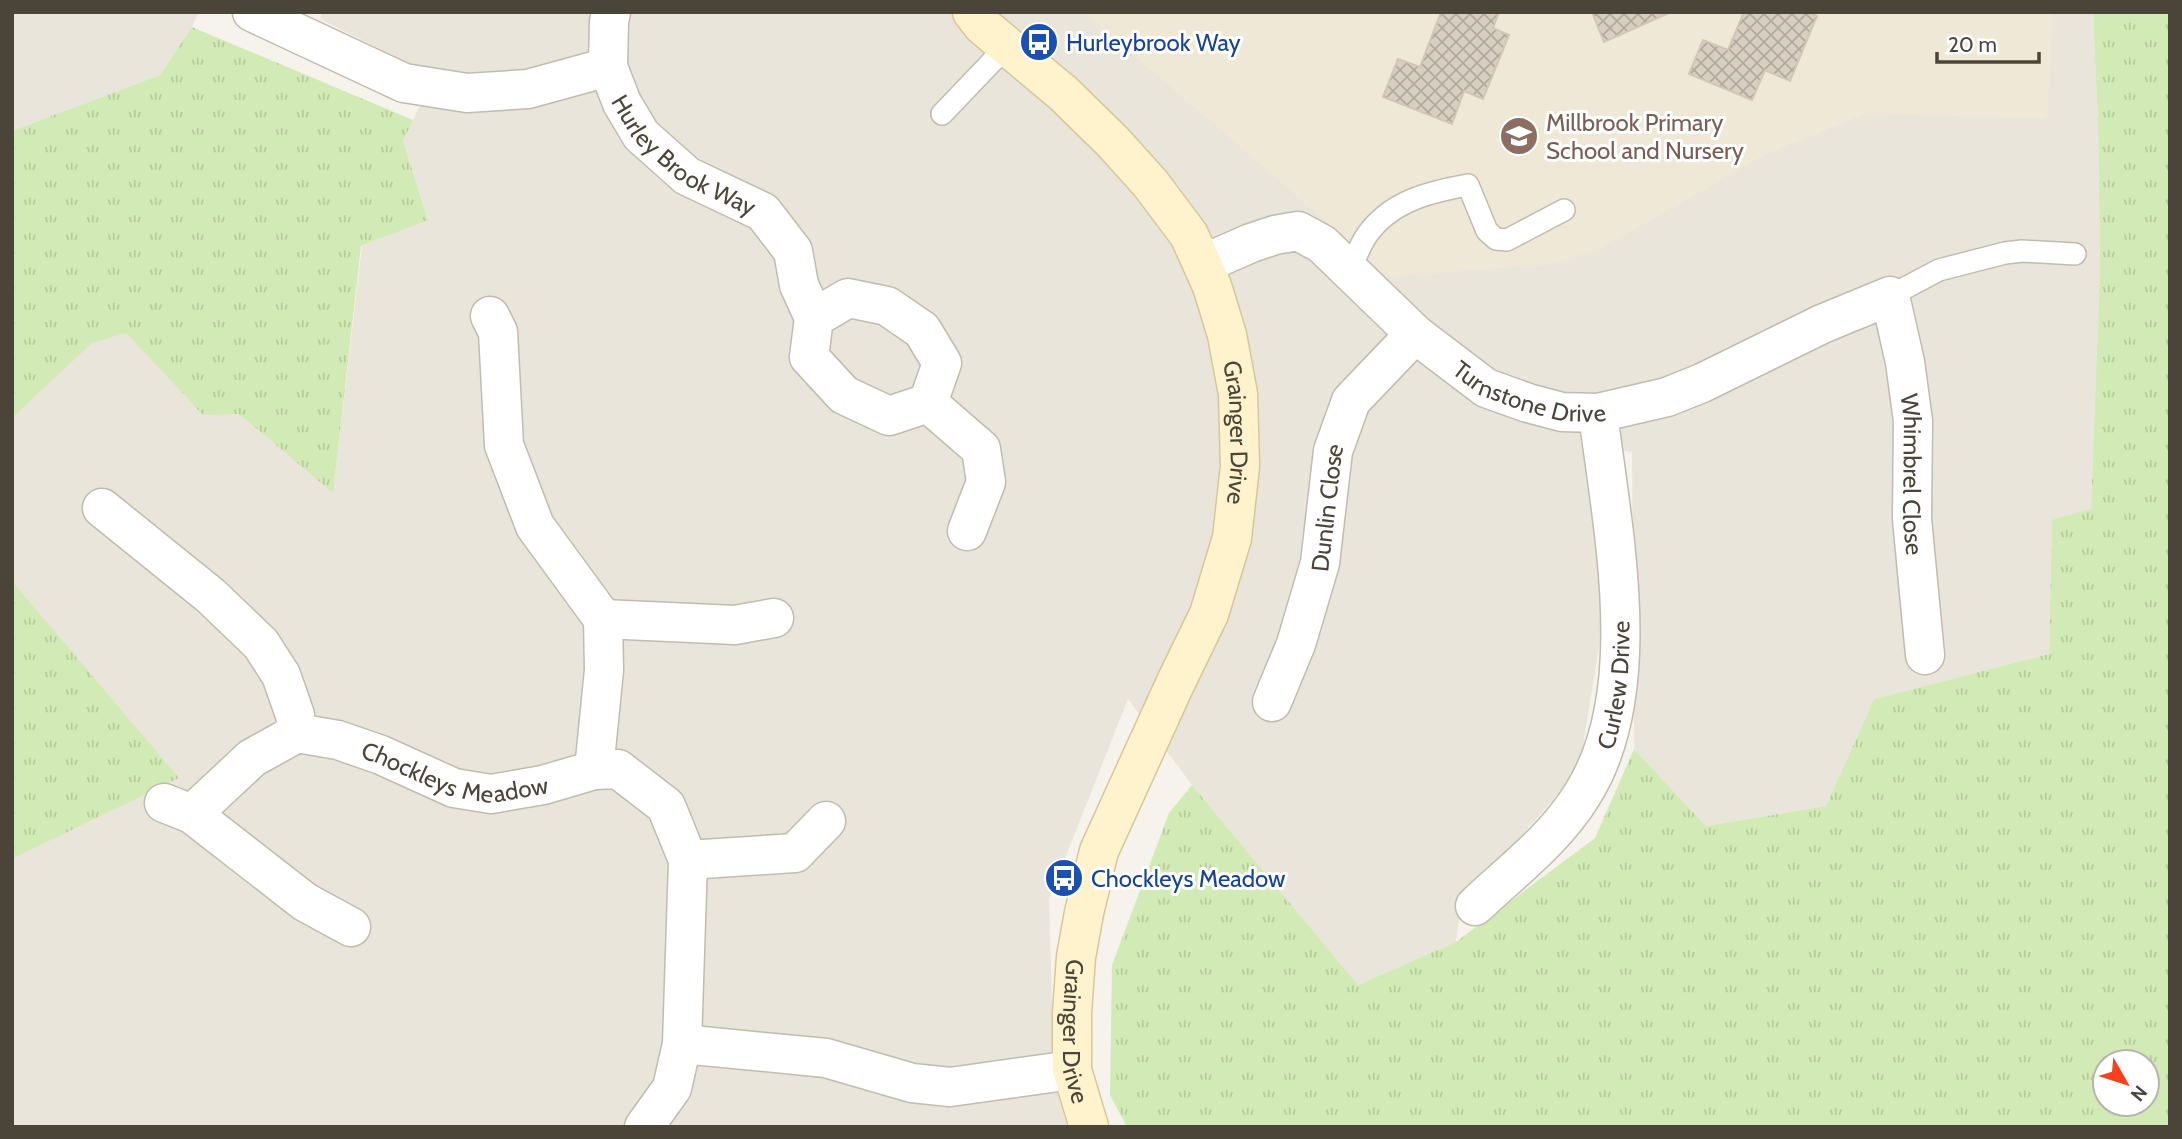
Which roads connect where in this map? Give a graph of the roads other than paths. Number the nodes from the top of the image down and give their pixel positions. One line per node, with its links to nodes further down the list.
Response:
1 (251, 12): 5 (street)
2 (611, 12): 5 (street, Hurley Brook Way)
3 (972, 12): 4 (street, Grainger Drive)
4 (1007, 46): 6 (lane); 9 (street, Grainger Drive)
5 (608, 66): 13 (street, Hurley Brook Way)
6 (942, 114)
7 (1564, 210): 10 (lane)
8 (2075, 254): 11 (lane)
9 (1203, 264): 10 (street, Turnstone Drive); 30 (street, Grainger Drive)
10 (1350, 270): 14 (street, Turnstone Drive)
11 (1890, 296): 16 (street, Turnstone Drive); 21 (street, Whimbrel Close)
12 (490, 316): 20 (street)
13 (814, 318): 15 (street); 15 (street)
14 (1415, 334): 16 (street, Turnstone Drive); 22 (street, Dunlin Close)
15 (928, 403): 18 (street)
16 (1598, 413): 27 (street, Curlew Drive)
17 (102, 508): 23 (street)
18 (967, 531)
19 (774, 618): 20 (street)
20 (603, 619): 24 (street)
21 (1925, 655)
22 (1272, 702)
23 (297, 733): 24 (street, Chockleys Meadow); 28 (street)
24 (594, 770): 26 (street, Chockleys Meadow)
25 (826, 821): 26 (street)
26 (688, 860): 29 (street, Chockleys Meadow)
27 (1475, 906)
28 (351, 927)
29 (682, 1044): 30 (street); 31 (street, Chockleys Meadow)
30 (1072, 1070): 32 (street, Grainger Drive)
31 (644, 1127)
32 (1089, 1127)

